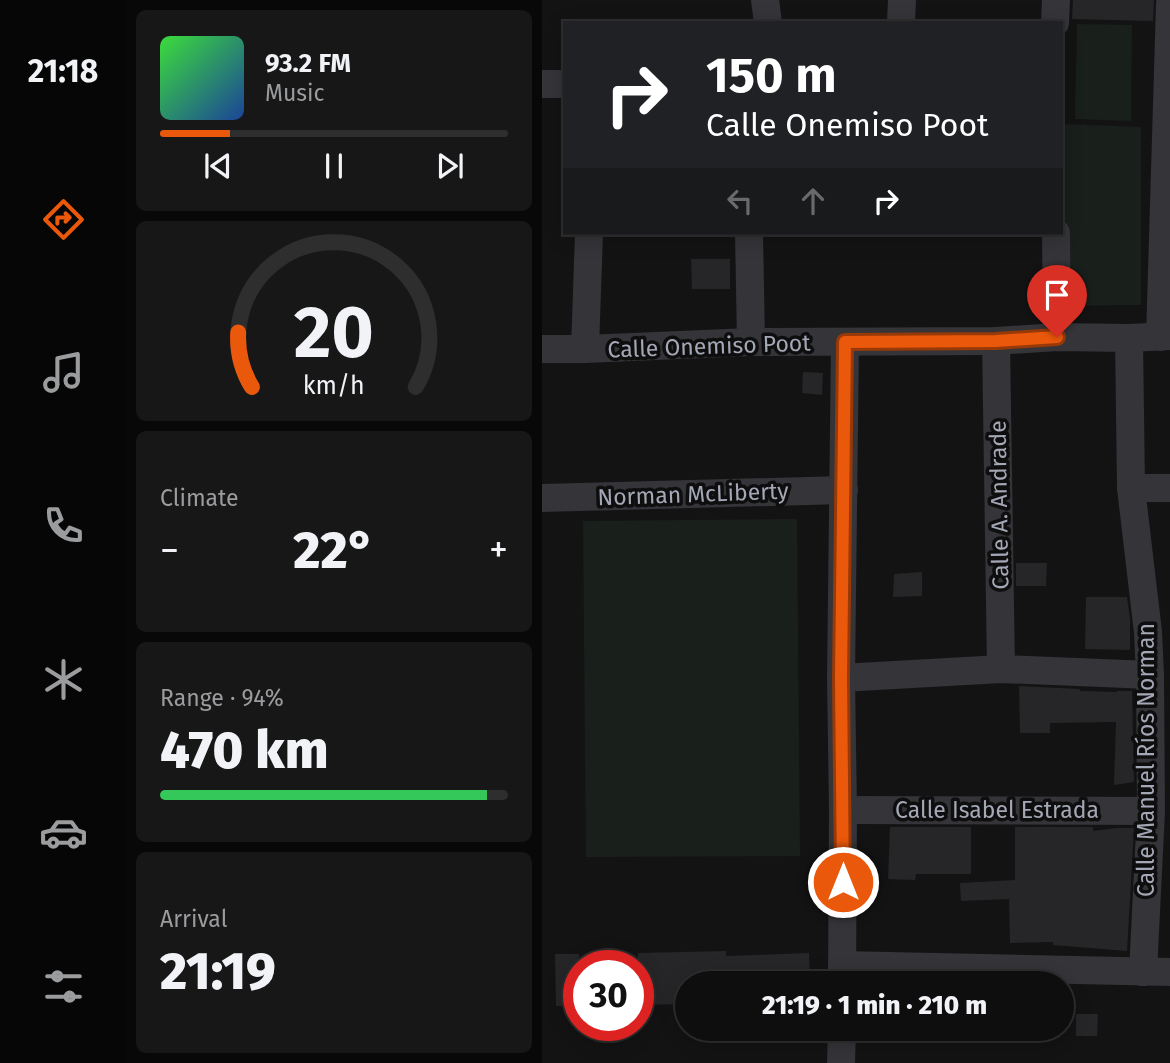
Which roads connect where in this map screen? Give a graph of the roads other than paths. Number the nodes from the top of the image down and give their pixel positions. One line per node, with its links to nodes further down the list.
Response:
1 (765, 0): 5 (street)
2 (902, 0): 6 (street)
3 (1056, 0): 7 (street)
4 (1170, 4): 13 (street)
5 (768, 21)
6 (901, 21)
7 (1055, 21)
8 (542, 84): 9 (street)
9 (563, 84)
10 (589, 235): 20 (street)
11 (749, 235): 17 (street)
12 (1056, 235): 14 (street)
13 (1165, 336): 15 (street, Calle Onemiso Poot)
14 (1057, 337): 15 (street, Calle Onemiso Poot); 16 (street, Calle Onemiso Poot)
15 (1129, 338): 21 (street, Calle Manuel Ríos Norman)
16 (996, 341): 18 (street, Calle Onemiso Poot); 26 (street, Calle A. Andrade)
17 (751, 342): 18 (street, Calle Onemiso Poot); 20 (street, Calle Onemiso Poot)
18 (845, 342): 23 (street)
19 (542, 349): 20 (street, Calle Onemiso Poot)
20 (585, 349)
21 (1131, 488): 22 (street); 25 (street, Calle Manuel Ríos Norman)
22 (1170, 488)
23 (844, 490): 24 (street, Norman McLiberty); 28 (street)
24 (542, 498)
25 (1159, 632): 27 (street, Calle Manuel Ríos Norman)
26 (1002, 670): 27 (street); 28 (street)
27 (1150, 675): 30 (street, Calle Manuel Ríos Norman)
28 (841, 678): 29 (street)
29 (843, 810): 30 (street, Calle Isabel Estrada); 31 (street)
30 (1151, 811): 32 (street, Calle Manuel Ríos Norman)
31 (842, 971)
32 (1157, 972): 33 (street)
33 (1074, 973)
34 (842, 1041): 35 (street)
35 (841, 1063)

